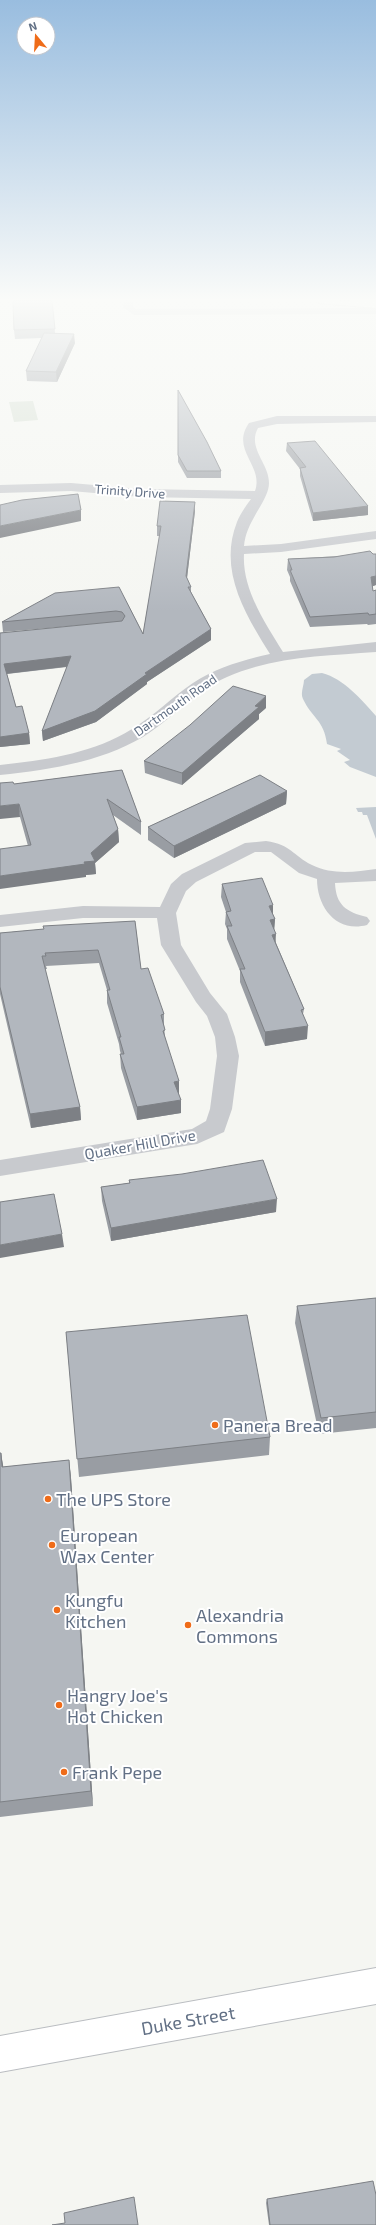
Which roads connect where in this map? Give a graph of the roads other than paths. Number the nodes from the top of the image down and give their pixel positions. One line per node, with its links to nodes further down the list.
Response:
1 (376, 419): 3 (street)
2 (0, 489): 3 (street, Trinity Drive)
3 (260, 495): 5 (street)
4 (376, 535): 5 (street)
5 (237, 550): 7 (street)
6 (376, 647): 7 (street, Dartmouth Road)
7 (280, 657): 8 (street, Dartmouth Road)
8 (0, 770)
9 (376, 875): 10 (street)
10 (326, 876): 11 (street); 13 (street)
11 (166, 913): 12 (street); 14 (street, Quaker Hill Drive)
12 (0, 920)
13 (360, 921)
14 (0, 1168)
15 (376, 1986): 16 (main road, Duke Street)
16 (0, 2054)

